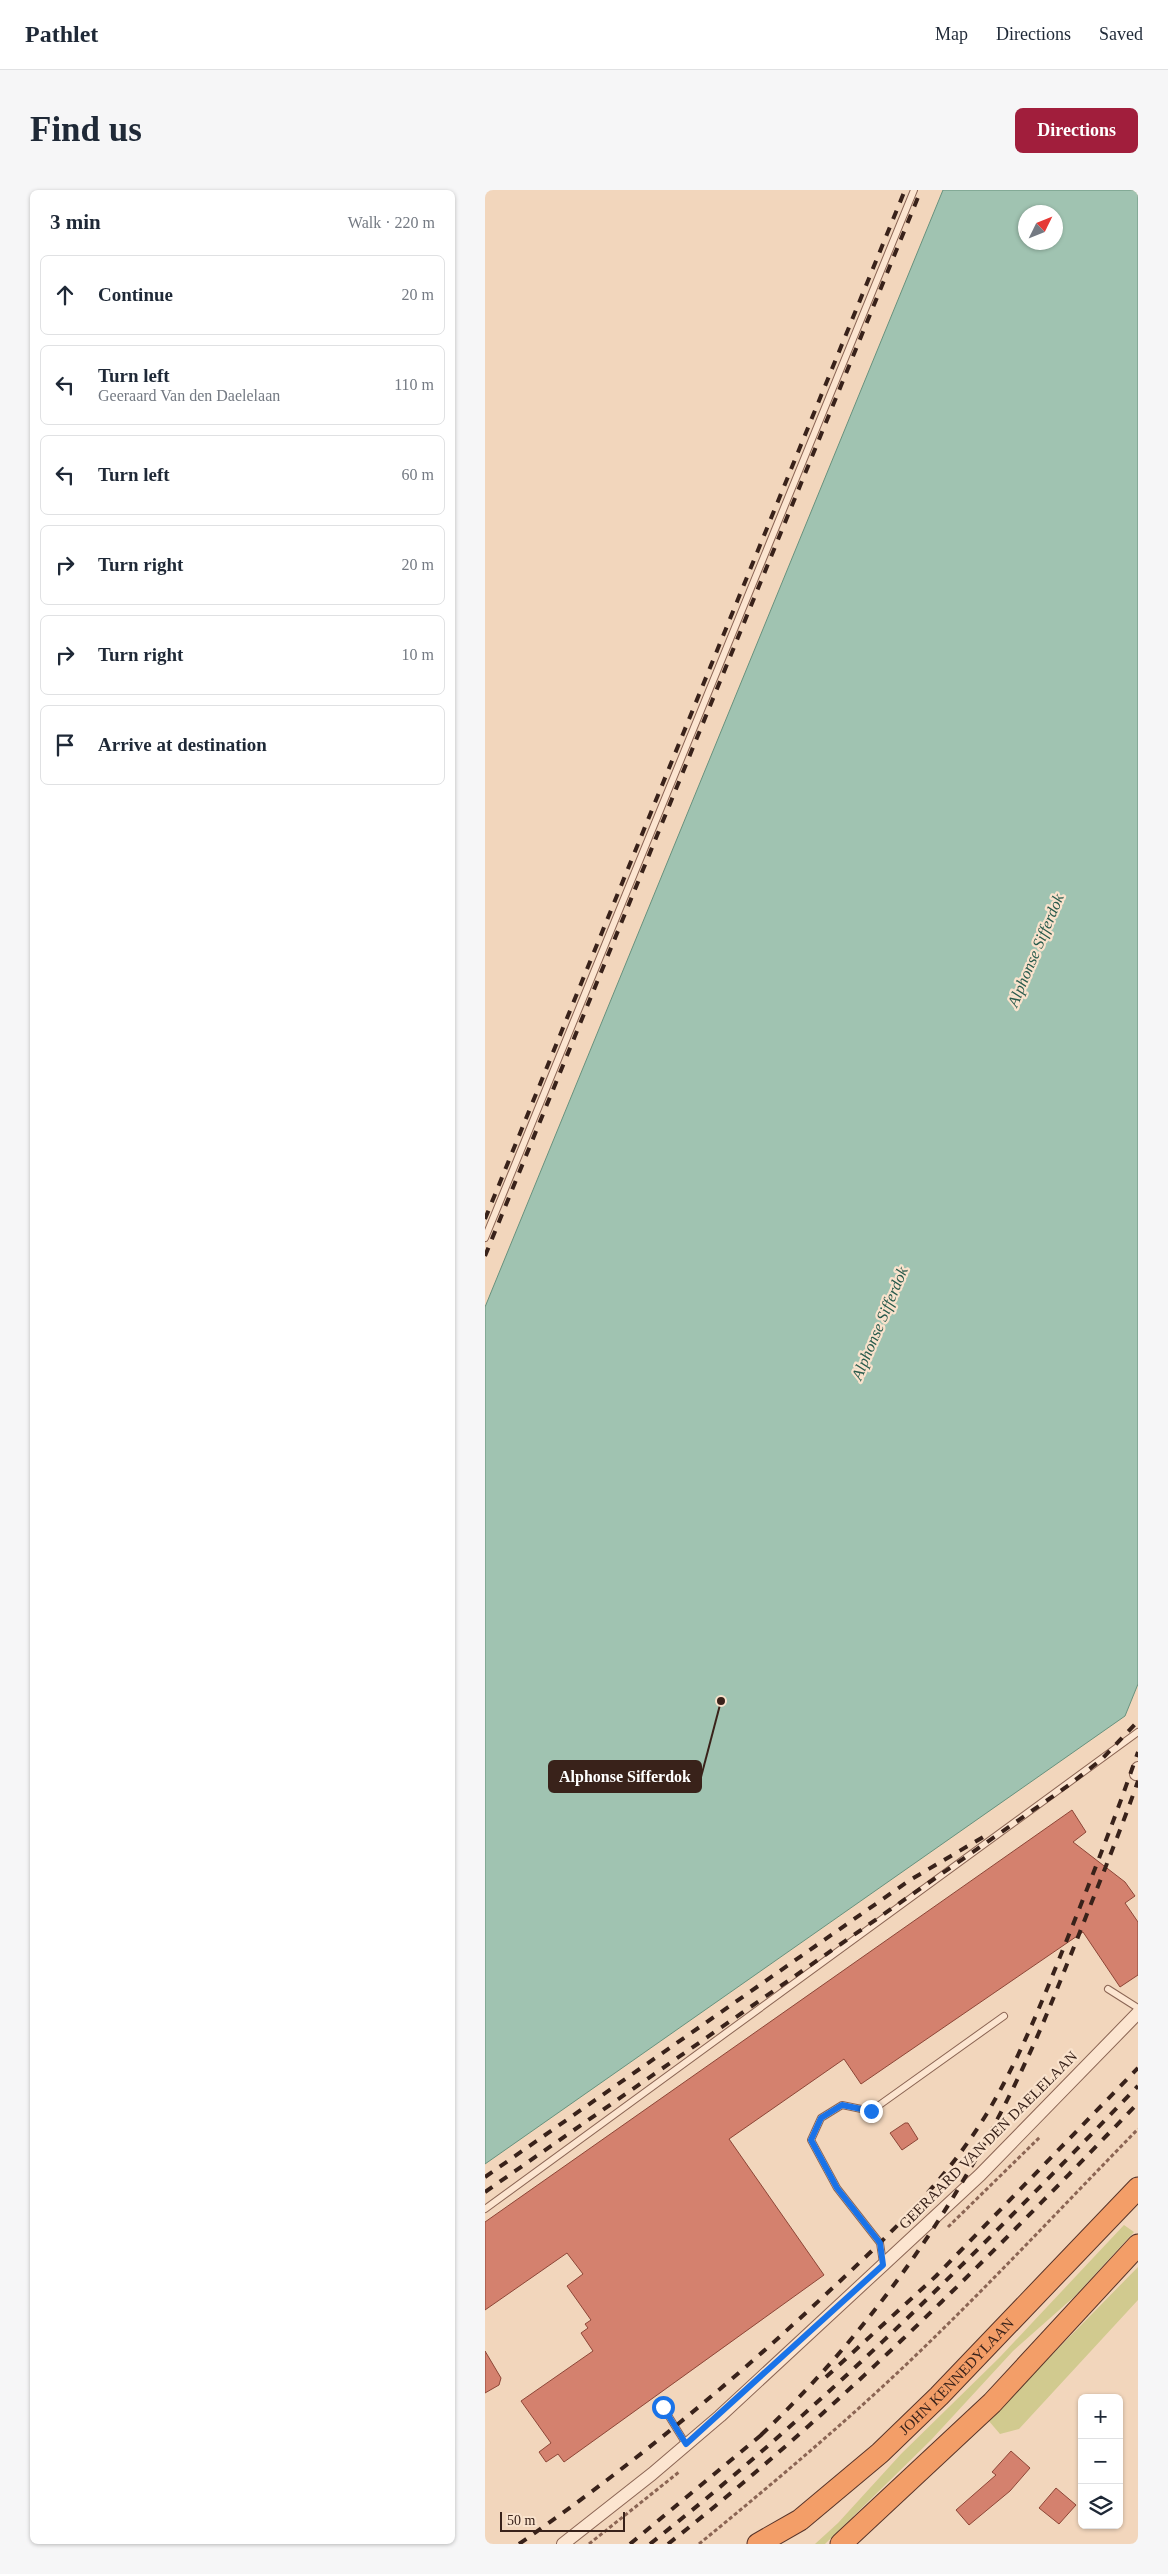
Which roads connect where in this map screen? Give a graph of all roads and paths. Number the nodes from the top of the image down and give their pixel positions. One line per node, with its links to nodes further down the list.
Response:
1 (914, 190): 2 (lane)
2 (485, 1238)
3 (1138, 1732): 10 (lane)
4 (1108, 1989): 5 (lane)
5 (1138, 2008)
6 (1138, 2012): 12 (street, GEERAARD VAN DEN DAELELAAN)
7 (1004, 2016): 12 (lane)
8 (1138, 2129): 17 (path)
9 (1138, 2188): 15 (highway, JOHN KENNEDYLAAN)
10 (485, 2210)
11 (1138, 2245): 20 (highway)
12 (883, 2265): 14 (street, GEERAARD VAN DEN DAELELAAN)
13 (663, 2407): 14 (lane)
14 (686, 2444): 16 (street, GEERAARD VAN DEN DAELELAAN)
15 (800, 2520): 18 (highway, JOHN KENNEDYLAAN); 19 (highway)
16 (563, 2544)
17 (699, 2544)
18 (758, 2544)
19 (779, 2544)
20 (841, 2544)

